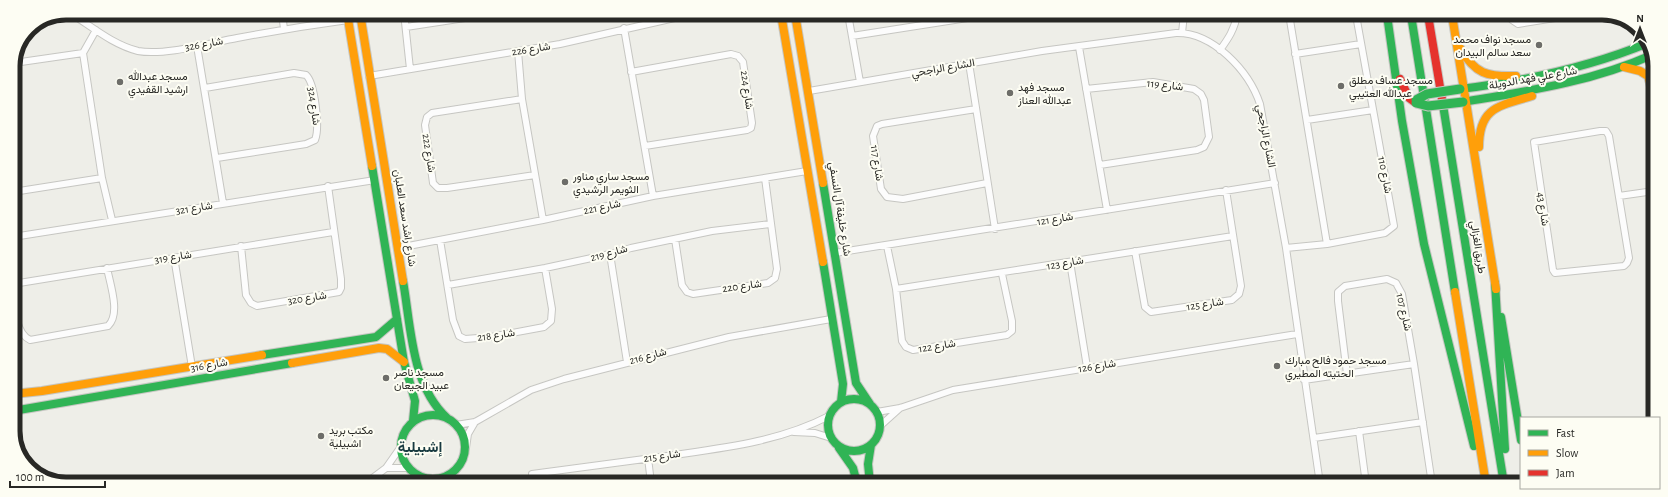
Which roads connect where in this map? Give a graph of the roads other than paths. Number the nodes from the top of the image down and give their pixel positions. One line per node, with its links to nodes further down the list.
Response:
1 (81, 20): 26 (street, شارع 326)
2 (283, 20): 25 (street)
3 (331, 20): 25 (street, شارع 326)
4 (348, 20): 69 (main road)
5 (361, 20): 45 (main road, شارع راشد سعد العلبان)
6 (405, 20): 23 (street)
7 (452, 20): 23 (street)
8 (663, 20): 24 (street, شارع 226)
9 (782, 20): 64 (main road)
10 (797, 20): 53 (main road, شارع خليفة آل النسفي)
11 (849, 20): 28 (street)
12 (942, 20): 28 (street)
13 (1183, 20): 27 (street)
14 (1235, 20): 34 (street)
15 (1290, 20): 37 (street)
16 (1357, 20): 30 (street, شارع 110)
17 (1388, 20): 41 (main road)
18 (1412, 20): 158 (main road)
19 (1429, 20): 159 (main road, طريق الغزالي)
20 (1453, 20): 29 (main road)
21 (1512, 20): 22 (street)
22 (1543, 20)
23 (406, 27): 43 (street)
24 (624, 28): 35 (street, شارع 226); 44 (street)
25 (284, 29): 31 (street, شارع 326)
26 (96, 30): 31 (street, شارع 326); 36 (street)
27 (1182, 33): 32 (street, الشارع الراجحي); 34 (street, الشارع الراجحي)
28 (852, 36): 48 (street)
29 (1456, 42): 46 (main road); 52 (main road)
30 (1361, 44): 37 (street); 58 (street, شارع 110)
31 (197, 46): 50 (street)
32 (1079, 47): 40 (street, الشارع الراجحي); 51 (street)
33 (1635, 48): 46 (main road, شارع علي فهد الدويلة)
34 (1220, 50): 70 (street, الشارع الراجحي)
35 (518, 51): 43 (street, شارع 226); 54 (street)
36 (82, 53): 39 (street); 66 (street)
37 (1295, 54): 59 (street)
38 (1647, 57): 42 (main road, شارع علي فهد الدويلة)
39 (20, 62)
40 (969, 63): 48 (street, الشارع الراجحي); 57 (street)
41 (1395, 66): 55 (main road); 60 (main road)
42 (1624, 67): 47 (main road); 49 (main road, شارع علي فهد الدويلة)
43 (410, 69): 45 (street, شارع 226)
44 (631, 72): 61 (street); 61 (street, شارع 224)
45 (369, 76): 92 (main road, شارع راشد سعد العلبان)
46 (1546, 76): 52 (main road, شارع علي فهد الدويلة)
47 (1648, 76)
48 (860, 82): 53 (street, الشارع الراجحي)
49 (1565, 86): 56 (main road, شارع علي فهد الدويلة); 68 (main road)
50 (205, 88): 62 (street); 62 (street, شارع 324)
51 (1086, 89): 63 (street); 63 (street, شارع 119)
52 (1462, 89): 55 (main road, شارع علي فهد الدويلة, bridge); 56 (main road)
53 (809, 91): 95 (main road, شارع خليفة آل النسفي)
54 (522, 99): 65 (street); 65 (street, شارع 222)
55 (1415, 102): 56 (main road, شارع علي فهد الدويلة, bridge); 60 (main road)
56 (1465, 102): 68 (main road)
57 (976, 109): 71 (street); 71 (street, شارع 117)
58 (1373, 110): 59 (street); 89 (street, شارع 110)
59 (1307, 120): 89 (street)
60 (1402, 121): 157 (main road)
61 (645, 146): 76 (street)
62 (217, 158): 78 (street)
63 (1100, 165): 79 (street)
64 (807, 171): 67 (street, شارع 221); 107 (main road)
65 (536, 175): 81 (street)
66 (102, 178): 74 (street); 80 (street)
67 (765, 178): 76 (street, شارع 221); 82 (street, شارع 220)
68 (1480, 178): 103 (main road)
69 (375, 180): 72 (street, شارع 321); 106 (main road)
70 (1275, 183): 73 (street, شارع 121); 93 (street, الشارع الراجحي)
71 (987, 184): 83 (street)
72 (328, 186): 78 (street, شارع 321); 84 (street, شارع 320)
73 (1226, 190): 79 (street, شارع 121); 86 (street, شارع 125)
74 (20, 191)
75 (1648, 192): 77 (street)
76 (653, 196): 81 (street, شارع 221)
77 (1619, 196): 77 (street, شارع 43)
78 (223, 203): 80 (street, شارع 321)
79 (1108, 210): 83 (street, شارع 121)
80 (112, 220): 85 (street, شارع 321)
81 (543, 220): 88 (street, شارع 221)
82 (770, 224): 87 (street, شارع 219); 87 (street, شارع 220)
83 (995, 228): 91 (street, شارع 121)
84 (334, 232): 90 (street, شارع 319); 90 (street, شارع 320)
85 (20, 235)
86 (1233, 236): 94 (street, شارع 123); 94 (street, شارع 125)
87 (675, 239): 96 (street, شارع 219)
88 (440, 240): 92 (street, شارع 221); 104 (street, شارع 218)
89 (1327, 244): 93 (street, شارع 110)
90 (241, 246): 97 (street, شارع 319)
91 (887, 246): 95 (street, شارع 121); 105 (street, شارع 122)
92 (398, 248): 128 (main road, شارع راشد سعد العلبان)
93 (1286, 248): 109 (street, الشارع الراجحي)
94 (1135, 251): 98 (street, شارع 123)
95 (835, 253): 122 (main road, شارع خليفة آل النسفي)
96 (610, 254): 100 (street, شارع 219); 113 (street)
97 (174, 257): 99 (street, شارع 319); 115 (street)
98 (1070, 262): 101 (street, شارع 123); 116 (street)
99 (108, 268): 102 (street, شارع 319); 108 (street)
100 (545, 268): 104 (street, شارع 219); 104 (street, شارع 218)
101 (1002, 274): 105 (street, شارع 123); 105 (street, شارع 122)
102 (20, 283)
103 (1495, 283): 136 (main road); 160 (main road)
104 (448, 285)
105 (896, 289)
106 (397, 319): 110 (main road); 112 (main road)
107 (831, 319): 113 (street, شارع 216); 121 (main road)
108 (20, 331)
109 (1297, 334): 116 (street, شارع 126); 118 (street, الشارع الراجحي)
110 (376, 337): 111 (main road); 115 (main road, شارع 316)
111 (379, 348): 112 (main road); 123 (main road, شارع 316)
112 (404, 362): 129 (main road)
113 (627, 362): 130 (street, شارع 216)
114 (1414, 364): 117 (street); 117 (street, شارع 107); 131 (street, شارع 107)
115 (192, 367): 119 (main road, شارع 316)
116 (1087, 367): 124 (street, شارع 126)
117 (1347, 374): 118 (street)
118 (1304, 380): 137 (street, الشارع الراجحي)
119 (28, 393): 120 (main road, شارع 316); 123 (main road)
120 (20, 394)
121 (841, 402): 122 (main road); 127 (main road)
122 (870, 404): 126 (main road)
123 (27, 408): 125 (main road, شارع 316)
124 (900, 408): 126 (street, شارع 126); 133 (street, شارع 126)
125 (20, 409)
126 (877, 412): 133 (main road)
127 (828, 416): 135 (street, شارع 215); 138 (main road)
128 (447, 418): 129 (main road); 132 (main road)
129 (414, 421): 140 (main road)
130 (475, 422): 132 (street, شارع 216); 141 (street)
131 (1423, 422): 134 (street); 156 (street, شارع 107)
132 (456, 425): 141 (main road)
133 (880, 426): 139 (main road)
134 (1359, 431): 137 (street); 155 (street)
135 (790, 432): 138 (street, شارع 215); 142 (street, شارع 215)
136 (1520, 434)
137 (1314, 438): 154 (street, الشارع الراجحي)
138 (833, 441): 139 (main road); 152 (main road)
139 (871, 444): 153 (main road)
140 (400, 448): 143 (street); 144 (main road)
141 (466, 448): 145 (main road)
142 (648, 458): 146 (street, شارع 215); 151 (street)
143 (386, 468): 144 (street); 147 (street)
144 (408, 468): 148 (main road)
145 (451, 474): 149 (main road); 150 (main road)
146 (532, 474)
147 (373, 477)
148 (418, 477)
149 (445, 477)
150 (449, 477)
151 (650, 477)
152 (855, 477)
153 (869, 477)
154 (1319, 477)
155 (1365, 477)
156 (1431, 477)
157 (1483, 477)
158 (1484, 477)
159 (1503, 477)
160 (1508, 477)

